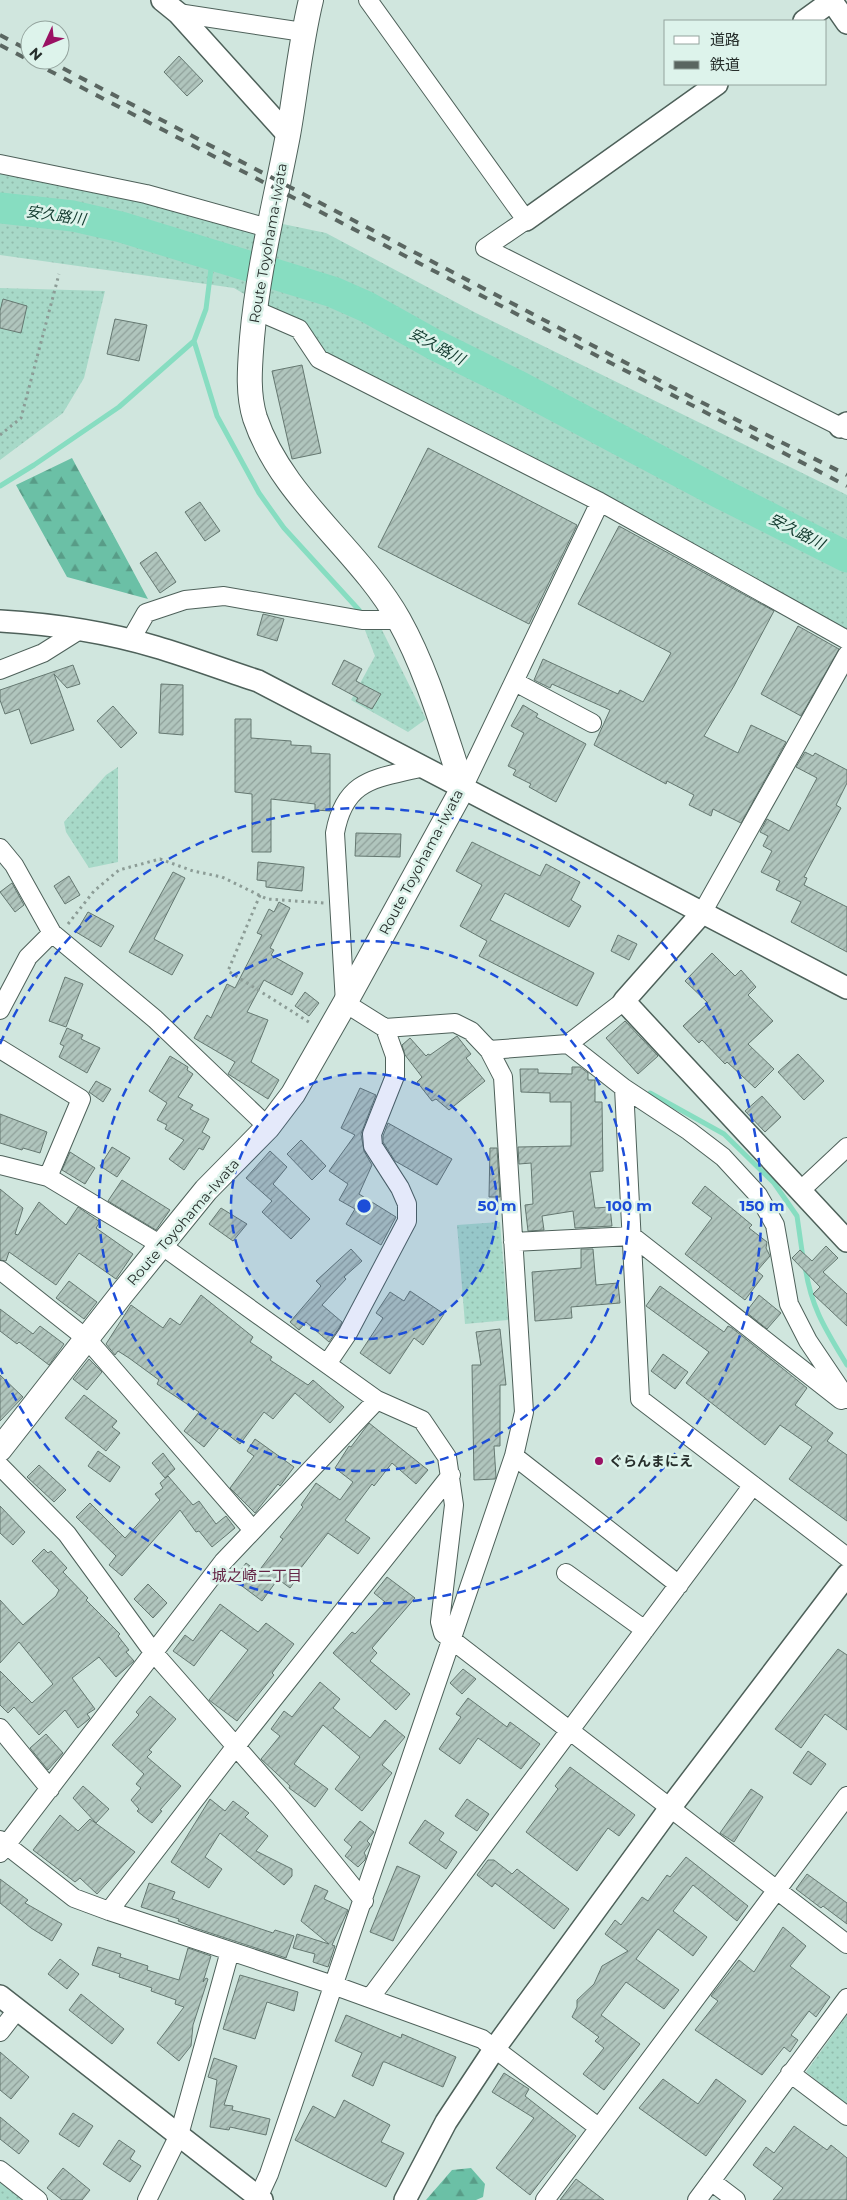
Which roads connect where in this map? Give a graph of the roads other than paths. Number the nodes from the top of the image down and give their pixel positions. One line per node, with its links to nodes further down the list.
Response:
1 (311, 0): 7 (main road, Route Toyohama-Iwata)
2 (368, 0): 11 (street)
3 (832, 0): 5 (street); 6 (street)
4 (170, 6): 7 (street); 9 (street)
5 (805, 20)
6 (847, 23)
7 (303, 32): 9 (main road, Route Toyohama-Iwata)
8 (716, 85): 11 (street)
9 (288, 134): 12 (main road, Route Toyohama-Iwata)
10 (0, 164): 12 (street)
11 (526, 220): 14 (street)
12 (268, 228): 13 (main road, Route Toyohama-Iwata)
13 (255, 305): 15 (street); 16 (main road, Route Toyohama-Iwata)
14 (845, 427)
15 (600, 502): 19 (street); 23 (street)
16 (399, 620): 20 (street); 26 (main road, Route Toyohama-Iwata)
17 (0, 622): 18 (street)
18 (78, 630): 20 (street); 22 (street)
19 (847, 640)
20 (130, 641): 25 (street)
21 (847, 655): 28 (street)
22 (0, 670)
23 (515, 682): 24 (street); 26 (street)
24 (592, 723)
25 (423, 767): 26 (street); 32 (street)
26 (463, 788): 28 (street); 32 (main road, Route Toyohama-Iwata)
27 (0, 848): 29 (street)
28 (702, 913): 30 (street); 31 (street)
29 (55, 936): 33 (street); 39 (street)
30 (847, 988)
31 (624, 1001): 35 (street); 43 (street)
32 (345, 1004): 34 (street); 39 (main road, Route Toyohama-Iwata)
33 (0, 1010)
34 (385, 1028): 37 (street); 50 (street)
35 (568, 1044): 37 (street); 38 (street)
36 (0, 1049): 42 (street)
37 (489, 1050): 46 (street)
38 (624, 1088): 44 (street); 51 (street)
39 (268, 1127): 47 (main road, Route Toyohama-Iwata)
40 (847, 1147): 43 (street)
41 (0, 1165): 42 (street)
42 (48, 1178): 47 (street)
43 (800, 1191): 45 (street)
44 (632, 1236): 46 (street); 53 (street); 58 (street)
45 (847, 1241)
46 (513, 1242): 55 (street)
47 (161, 1245): 49 (main road, Route Toyohama-Iwata); 50 (street)
48 (0, 1270): 49 (street)
49 (87, 1338): 54 (main road, Route Toyohama-Iwata); 59 (street)
50 (327, 1364): 52 (street)
51 (847, 1398)
52 (377, 1400): 57 (street); 59 (street)
53 (847, 1404)
54 (0, 1449)
55 (514, 1456): 63 (street); 65 (street)
56 (0, 1466): 66 (street)
57 (451, 1475): 65 (street); 69 (street)
58 (753, 1485): 60 (street); 63 (street)
59 (253, 1530): 66 (street)
60 (847, 1558)
61 (566, 1573): 64 (street)
62 (847, 1575): 72 (street)
63 (679, 1584): 64 (street)
64 (645, 1630): 68 (street)
65 (452, 1642): 68 (street); 75 (street)
66 (153, 1652): 69 (street); 70 (street)
67 (0, 1728): 70 (street)
68 (569, 1732): 72 (street); 81 (street)
69 (236, 1746): 75 (street); 76 (street)
70 (50, 1789): 73 (street)
71 (847, 1796): 74 (street)
72 (670, 1808): 74 (street); 85 (street)
73 (2, 1846): 76 (street)
74 (776, 1890): 77 (street); 88 (street)
75 (364, 1901): 79 (street)
76 (109, 1911): 78 (street)
77 (847, 1944)
78 (230, 1951): 79 (street); 89 (street)
79 (333, 1985): 81 (street); 92 (street)
80 (0, 1996): 83 (street)
81 (370, 1998): 85 (street)
82 (847, 1998): 86 (street)
83 (17, 2010): 84 (street); 89 (street)
84 (0, 2032)
85 (495, 2048): 88 (street); 95 (street)
86 (790, 2073): 87 (street); 91 (street)
87 (847, 2116)
88 (598, 2127): 96 (street)
89 (179, 2135): 92 (street); 94 (street)
90 (0, 2170): 93 (street)
91 (711, 2181): 97 (street); 98 (street)
92 (259, 2199)
93 (38, 2200)
94 (147, 2200)
95 (405, 2200)
96 (545, 2200)
97 (697, 2200)
98 (736, 2200)

